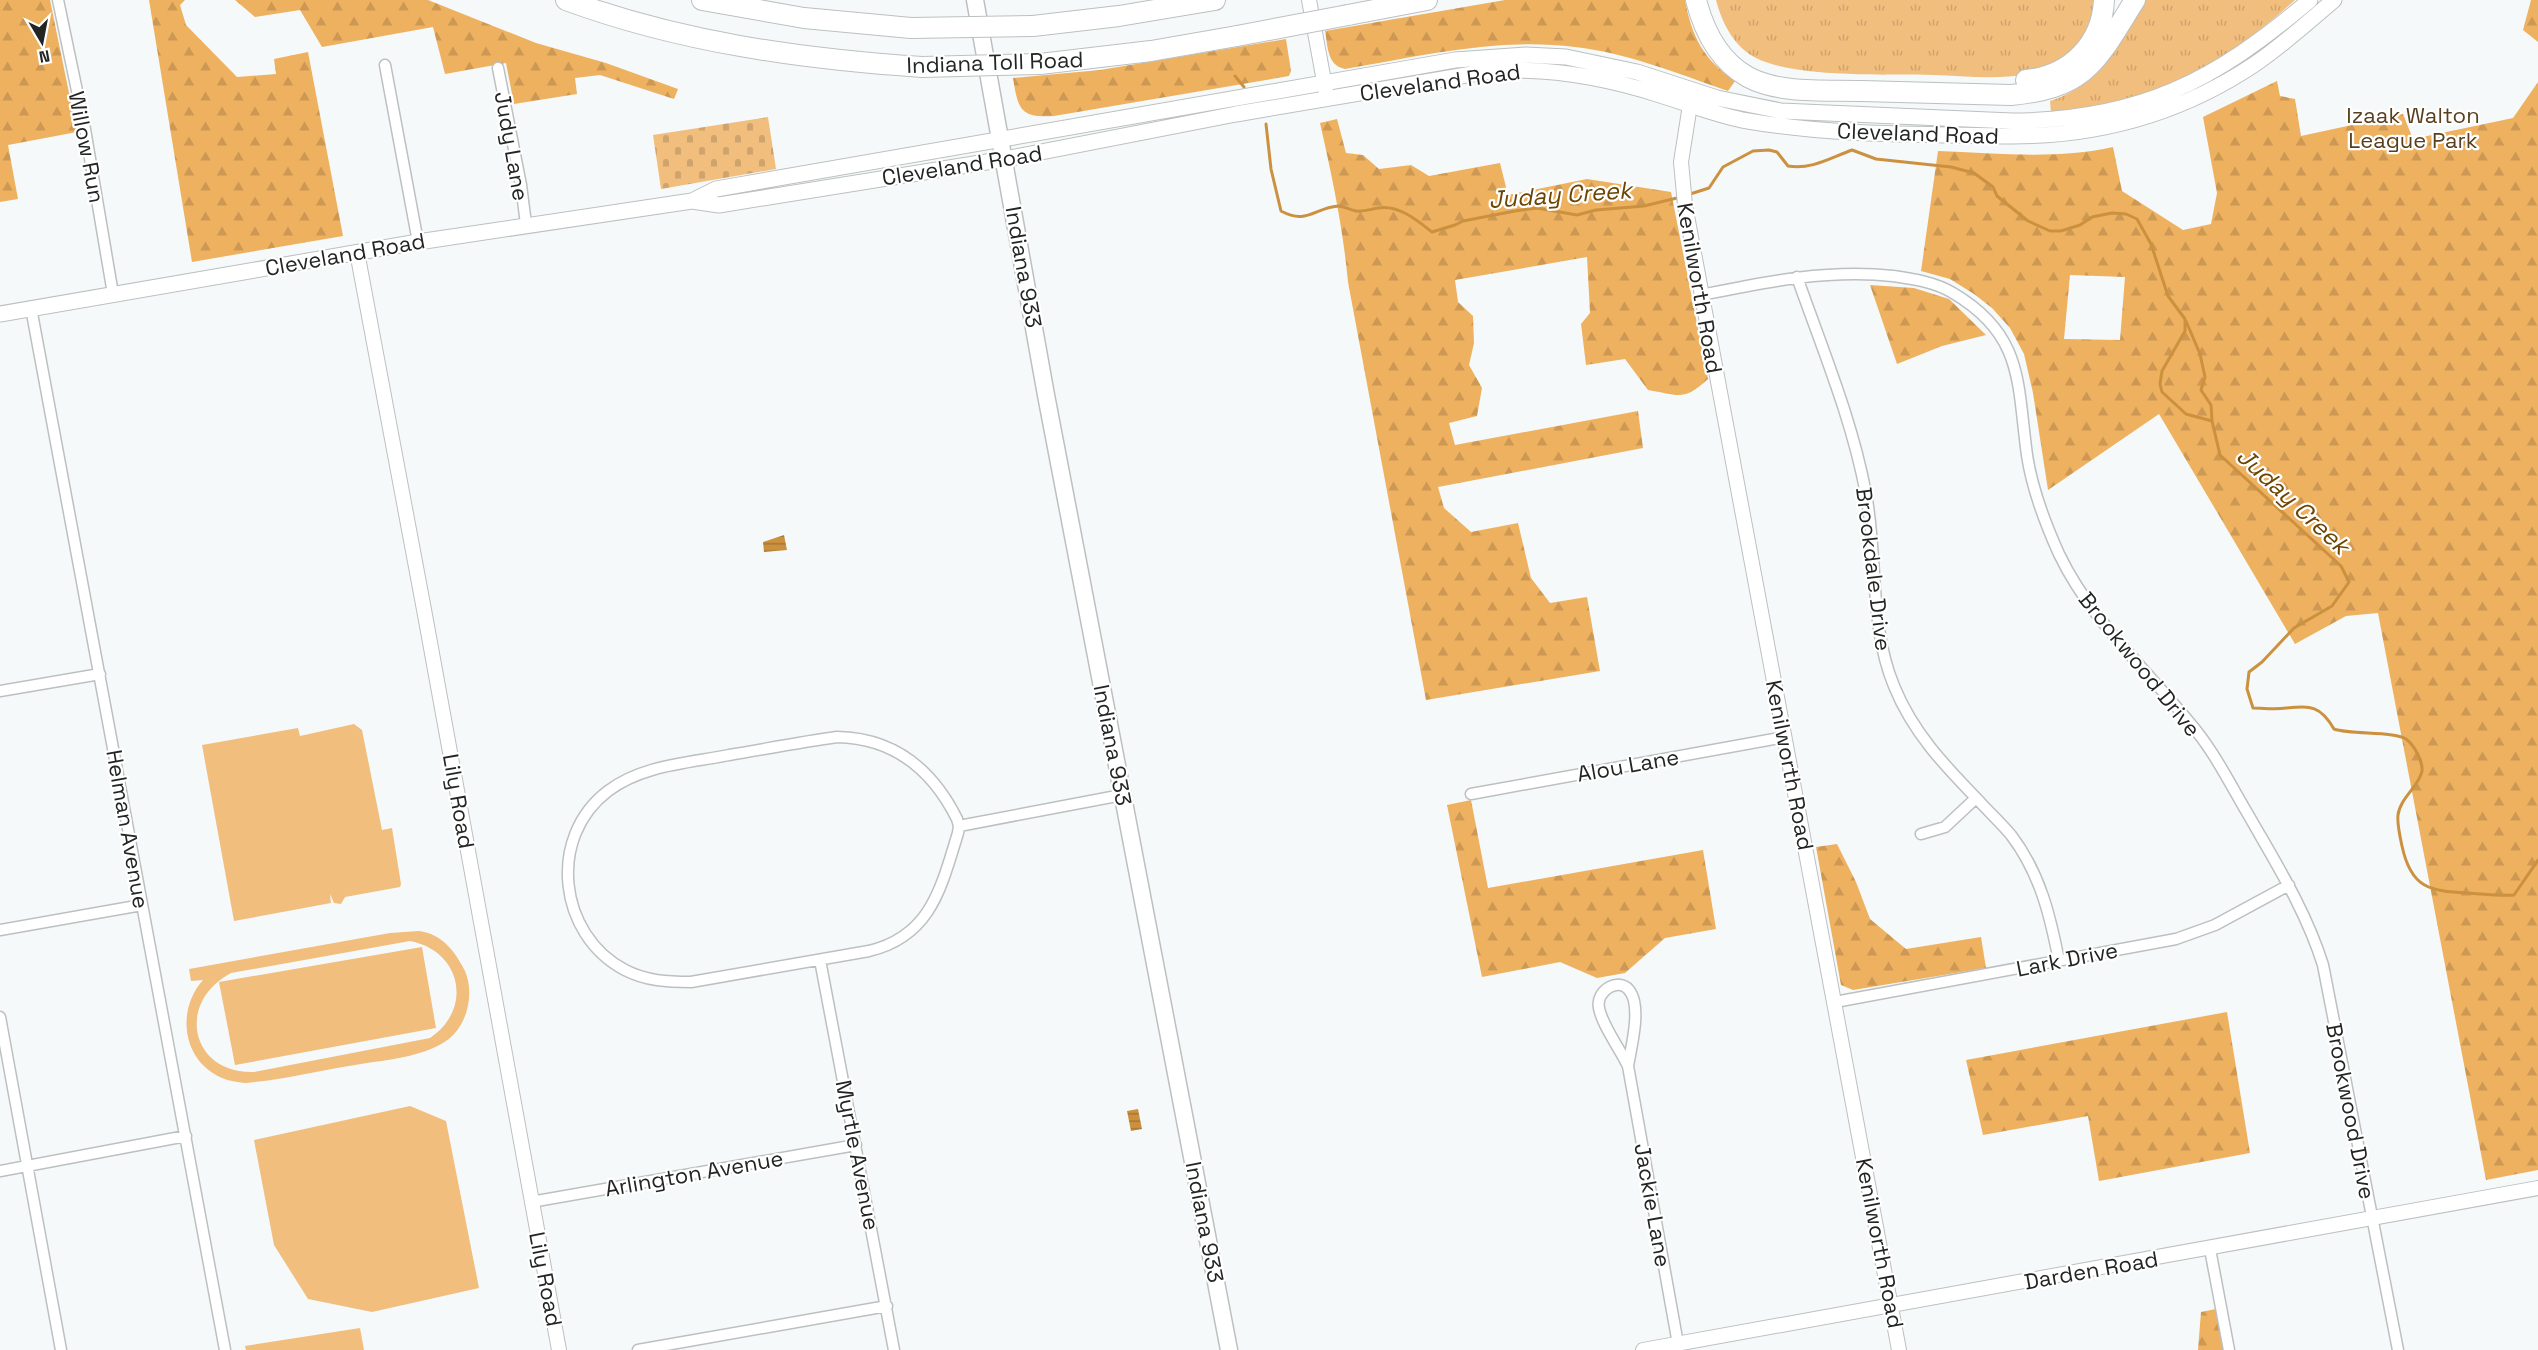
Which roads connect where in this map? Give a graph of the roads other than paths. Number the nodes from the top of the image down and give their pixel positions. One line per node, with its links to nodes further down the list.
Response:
1 (58, 0): 28 (street, Willow Run)
2 (566, 0): 8 (highway, Indiana Toll Road, bridge)
3 (702, 0): 15 (highway, Indiana Toll Road, bridge)
4 (975, 0): 21 (main road, Indiana 933)
5 (1158, 0): 15 (highway)
6 (1215, 0): 15 (highway, Indiana Toll Road)
7 (1309, 0): 18 (street)
8 (1427, 0)
9 (1696, 0): 12 (highway)
10 (1708, 0): 11 (highway)
11 (2104, 0)
12 (2134, 0)
13 (2310, 0): 18 (main road, Cleveland Road)
14 (2334, 0): 20 (main road, Cleveland Road)
15 (1119, 16)
16 (385, 65): 25 (street)
17 (498, 68): 24 (street, Judy Lane)
18 (1324, 82): 19 (street); 21 (main road, Cleveland Road)
19 (1328, 98): 20 (main road, Cleveland Road); 22 (main road, Cleveland Road)
20 (1690, 105): 29 (street, Kenilworth Road)
21 (1002, 139): 22 (main road, Indiana 933); 23 (main road, Cleveland Road)
22 (1005, 159): 23 (main road, Cleveland Road); 36 (main road, Indiana 933)
23 (692, 201): 24 (main road, Cleveland Road)
24 (526, 225): 25 (main road, Cleveland Road)
25 (418, 242): 26 (main road, Cleveland Road)
26 (357, 252): 28 (main road, Cleveland Road); 53 (street, Lily Road)
27 (1797, 277): 29 (street, Brookwood Drive); 37 (street, Brookdale Drive); 40 (street, Brookwood Drive)
28 (113, 294): 30 (main road, Cleveland Road)
29 (1701, 296): 34 (street, Kenilworth Road)
30 (32, 308): 31 (main road, Cleveland Road); 32 (street, Helman Avenue)
31 (0, 314)
32 (99, 674): 33 (street); 41 (street, Helman Avenue)
33 (0, 691)
34 (1785, 736): 35 (street, Alou Lane); 45 (street, Kenilworth Road)
35 (1471, 794)
36 (1122, 795): 38 (street); 64 (main road, Indiana 933)
37 (1976, 798): 39 (street); 44 (street, Brookdale Drive)
38 (959, 826): 43 (street); 43 (street)
39 (1921, 834)
40 (2289, 885): 44 (street, Lark Drive); 54 (street, Brookwood Drive)
41 (142, 905): 42 (street); 48 (street, Helman Avenue)
42 (0, 930)
43 (820, 960): 49 (street, Myrtle Avenue)
44 (2060, 961): 45 (street, Lark Drive)
45 (1835, 1002): 57 (street, Kenilworth Road)
46 (0, 1017): 50 (street)
47 (1628, 1066): 47 (street, Jackie Lane); 58 (street, Jackie Lane)
48 (186, 1136): 50 (street); 60 (street, Helman Avenue)
49 (856, 1145): 53 (street, Arlington Avenue); 56 (street, Myrtle Avenue)
50 (28, 1166): 51 (street); 59 (street)
51 (0, 1171)
52 (2538, 1188): 54 (street, Darden Road)
53 (531, 1202): 61 (street, Lily Road)
54 (2373, 1219): 55 (street, Darden Road); 68 (street, Brookwood Drive)
55 (2210, 1249): 57 (street, Darden Road); 67 (street)
56 (887, 1306): 62 (street); 63 (street, Myrtle Avenue)
57 (1891, 1307): 58 (street, Darden Road); 66 (street, Kenilworth Road)
58 (1678, 1344): 65 (street, Darden Road)
59 (61, 1350)
60 (225, 1350)
61 (559, 1350)
62 (638, 1350)
63 (894, 1350)
64 (1229, 1350)
65 (1642, 1350)
66 (1899, 1350)
67 (2229, 1350)
68 (2398, 1350)

